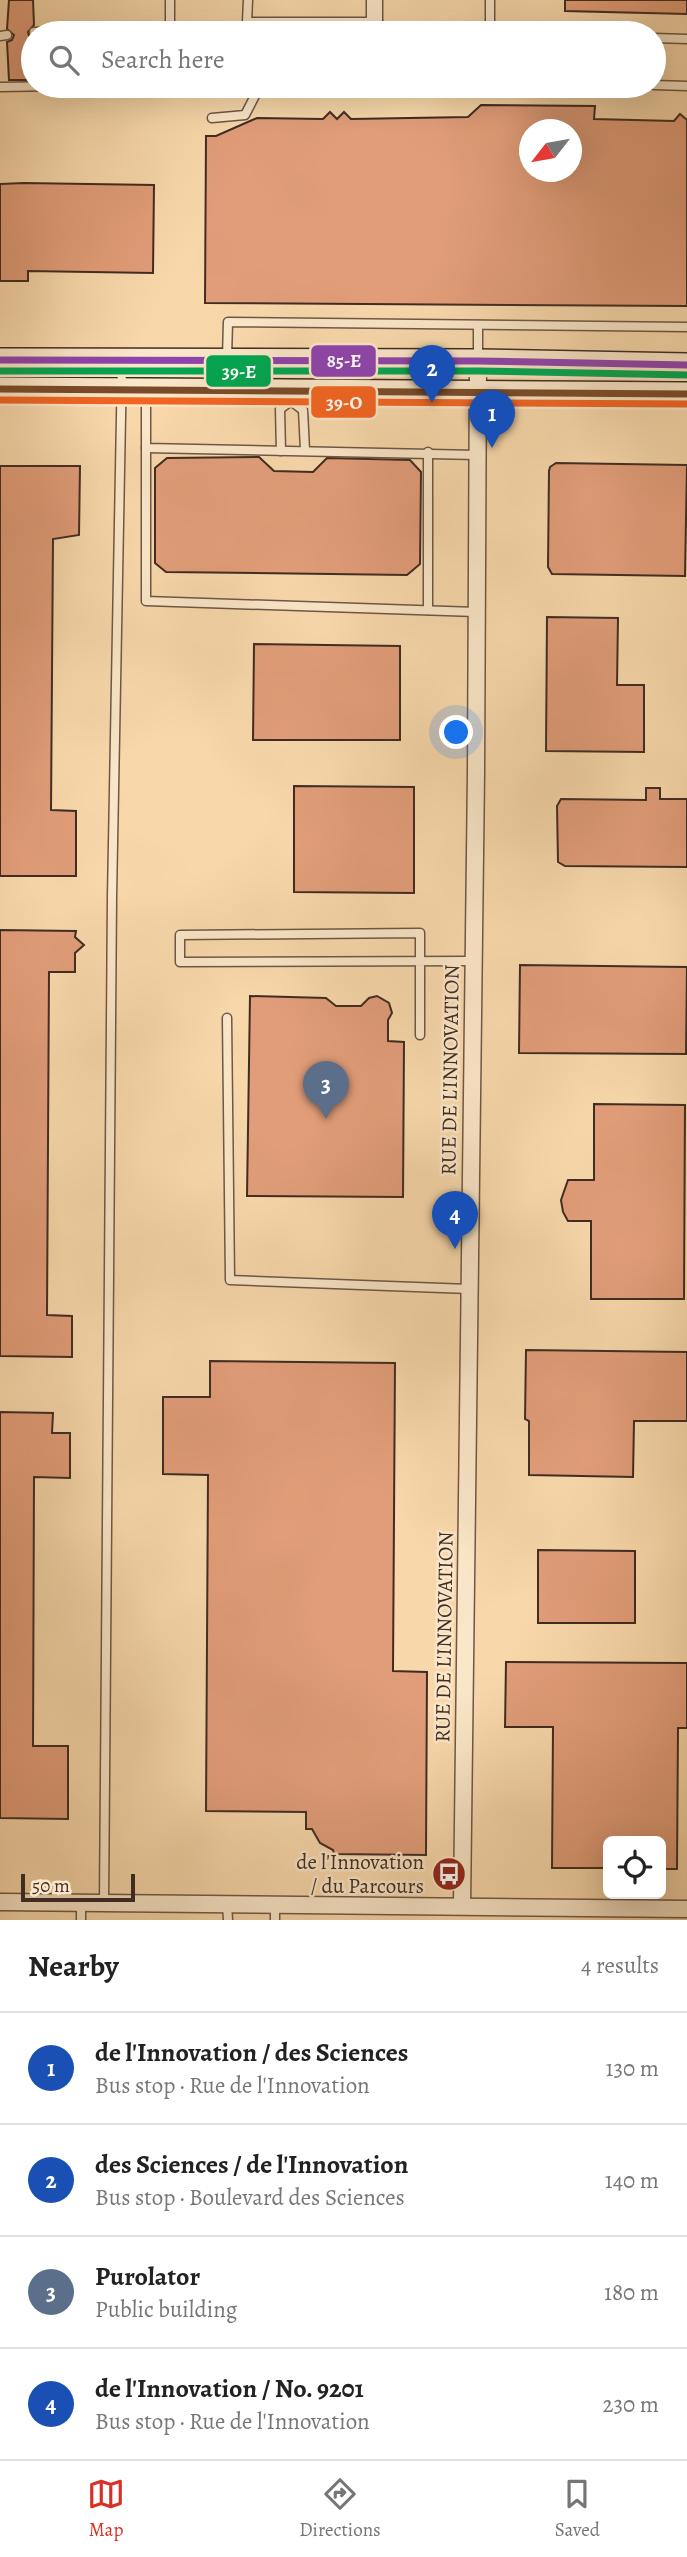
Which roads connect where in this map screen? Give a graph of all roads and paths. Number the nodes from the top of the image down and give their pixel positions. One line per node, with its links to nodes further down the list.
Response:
1 (170, 0): 6 (lane)
2 (248, 0): 7 (lane)
3 (371, 0): 8 (lane)
4 (378, 0): 9 (lane)
5 (490, 0): 10 (lane)
6 (170, 21)
7 (247, 21)
8 (375, 21)
9 (375, 21)
10 (490, 21)
11 (666, 38): 12 (lane)
12 (687, 39)
13 (666, 85): 14 (lane)
14 (687, 86)
15 (0, 87): 16 (lane)
16 (21, 87)
17 (254, 98): 18 (lane)
18 (212, 118)
19 (478, 325): 20 (lane); 23 (lane); 24 (lane)
20 (687, 327)
21 (0, 360): 22 (street)
22 (122, 360): 23 (street); 27 (lane)
23 (228, 360): 24 (street)
24 (478, 361): 25 (street); 29 (street, RUE DE L'INNOVATION)
25 (687, 365)
26 (0, 389): 27 (street)
27 (121, 390): 28 (street); 46 (lane)
28 (146, 390): 31 (street); 32 (lane)
29 (478, 393): 30 (street); 31 (street); 36 (street, RUE DE L'INNOVATION)
30 (687, 394)
31 (292, 396): 33 (lane); 34 (lane)
32 (146, 448): 34 (lane); 37 (lane)
33 (305, 450): 34 (lane); 35 (lane)
34 (281, 451)
35 (428, 452): 36 (lane); 37 (lane)
36 (477, 455): 38 (street, RUE DE L'INNOVATION)
37 (428, 610): 38 (lane)
38 (476, 612): 39 (street, RUE DE L'INNOVATION)
39 (472, 961): 40 (lane); 43 (street, RUE DE L'INNOVATION)
40 (419, 962): 40 (lane); 42 (lane)
41 (227, 1018): 43 (lane)
42 (420, 1035)
43 (469, 1289): 47 (street, RUE DE L'INNOVATION)
44 (0, 1902): 45 (street)
45 (81, 1903): 46 (street); 52 (lane)
46 (104, 1903): 49 (street)
47 (462, 1906): 50 (street); 51 (street)
48 (687, 1909): 51 (street)
49 (227, 1912): 50 (street)
50 (275, 1912)
51 (506, 1913)
52 (81, 1920)

